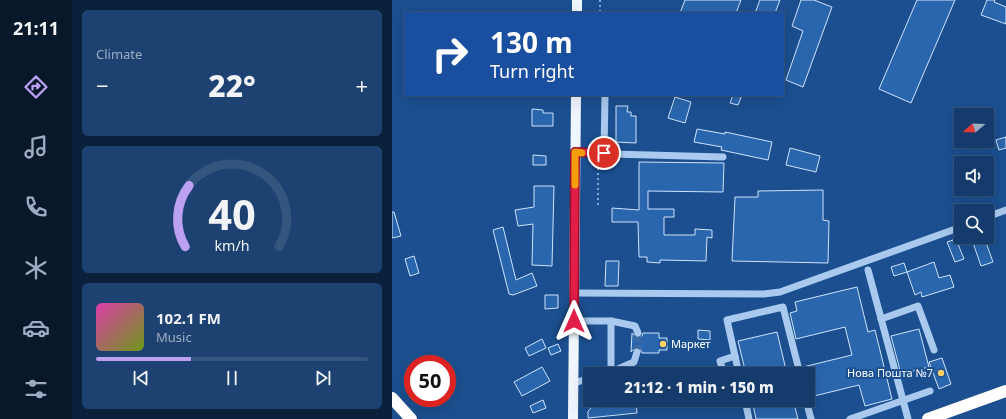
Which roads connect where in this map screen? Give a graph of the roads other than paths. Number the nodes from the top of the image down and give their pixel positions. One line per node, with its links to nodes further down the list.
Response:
1 (577, 0): 2 (main road)
2 (577, 12)
3 (576, 96): 5 (main road)
4 (605, 96): 6 (lane)
5 (575, 152): 6 (lane); 12 (main road)
6 (604, 153): 7 (lane)
7 (723, 157)
8 (1006, 211): 9 (lane)
9 (994, 215)
10 (954, 230): 12 (lane)
11 (868, 270): 13 (lane)
12 (574, 293): 14 (main road)
13 (881, 319): 17 (lane); 30 (lane)
14 (574, 321): 15 (lane); 26 (main road)
15 (611, 321): 16 (lane); 20 (lane)
16 (638, 333)
17 (934, 350)
18 (637, 352): 21 (lane)
19 (735, 356): 22 (lane); 23 (lane); 24 (lane)
20 (607, 367)
21 (622, 367)
22 (722, 367)
23 (737, 367)
24 (798, 367)
25 (583, 381): 26 (lane)
26 (574, 384): 34 (main road)
27 (930, 391): 30 (lane)
28 (1006, 391): 39 (highway)
29 (392, 398): 33 (highway)
30 (902, 401): 37 (lane); 38 (lane)
31 (746, 407): 35 (lane)
32 (808, 407): 36 (lane)
33 (411, 419)
34 (573, 419)
35 (749, 419)
36 (811, 419)
37 (850, 419)
38 (908, 419)
39 (928, 419)

